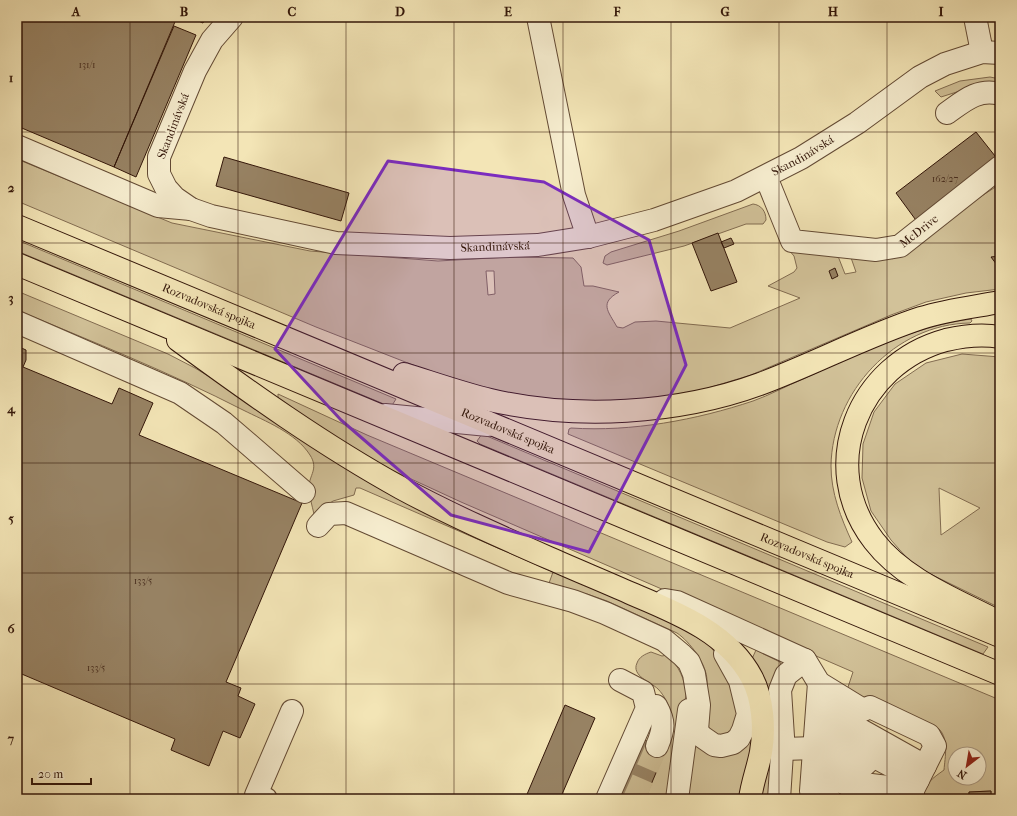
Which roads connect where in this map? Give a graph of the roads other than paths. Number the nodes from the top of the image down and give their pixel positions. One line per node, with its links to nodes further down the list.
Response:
1 (232, 17): 10 (street, Skandinávská)
2 (538, 17): 12 (street)
3 (975, 17): 4 (street, Skandinávská)
4 (991, 53): 9 (street, Skandinávská)
5 (1000, 94): 6 (street)
6 (947, 113)
7 (17, 146): 10 (street)
8 (1000, 167): 9 (street, McDrive)
9 (766, 177): 12 (street, Skandinávská)
10 (191, 209): 12 (street, Skandinávská)
11 (17, 226): 18 (highway, Rozvadovská spojka)
12 (588, 237)
13 (17, 264): 15 (highway)
14 (994, 306): 18 (highway)
15 (149, 319): 20 (highway); 26 (highway)
16 (17, 322): 24 (street)
17 (1000, 337): 28 (highway)
18 (288, 339): 19 (highway, Rozvadovská spojka)
19 (394, 383): 21 (street); 22 (highway, Rozvadovská spojka)
20 (381, 415): 21 (street); 23 (highway)
21 (438, 420): 22 (street); 23 (street)
22 (495, 425): 28 (highway, Rozvadovská spojka)
23 (480, 456): 30 (highway)
24 (304, 492)
25 (318, 526): 34 (street)
26 (634, 595): 27 (highway); 29 (street)
27 (700, 626): 34 (street); 49 (highway)
28 (997, 633)
29 (805, 660): 35 (street); 41 (street)
30 (977, 664): 31 (street); 32 (highway)
31 (1000, 665)
32 (1000, 674)
33 (620, 680): 36 (street)
34 (695, 682): 48 (street)
35 (819, 683): 38 (street); 39 (street)
36 (647, 708): 40 (street); 47 (street)
37 (292, 711): 46 (street)
38 (817, 716): 39 (street); 42 (street); 43 (street)
39 (862, 720): 42 (street); 44 (street)
40 (657, 746)
41 (783, 749): 43 (street); 50 (street)
42 (878, 749): 43 (street); 44 (street)
43 (814, 758): 45 (street); 51 (street)
44 (917, 784): 45 (street)
45 (859, 795)
46 (266, 799)
47 (607, 799)
48 (677, 799)
49 (750, 799)
50 (779, 799)
51 (830, 799)

